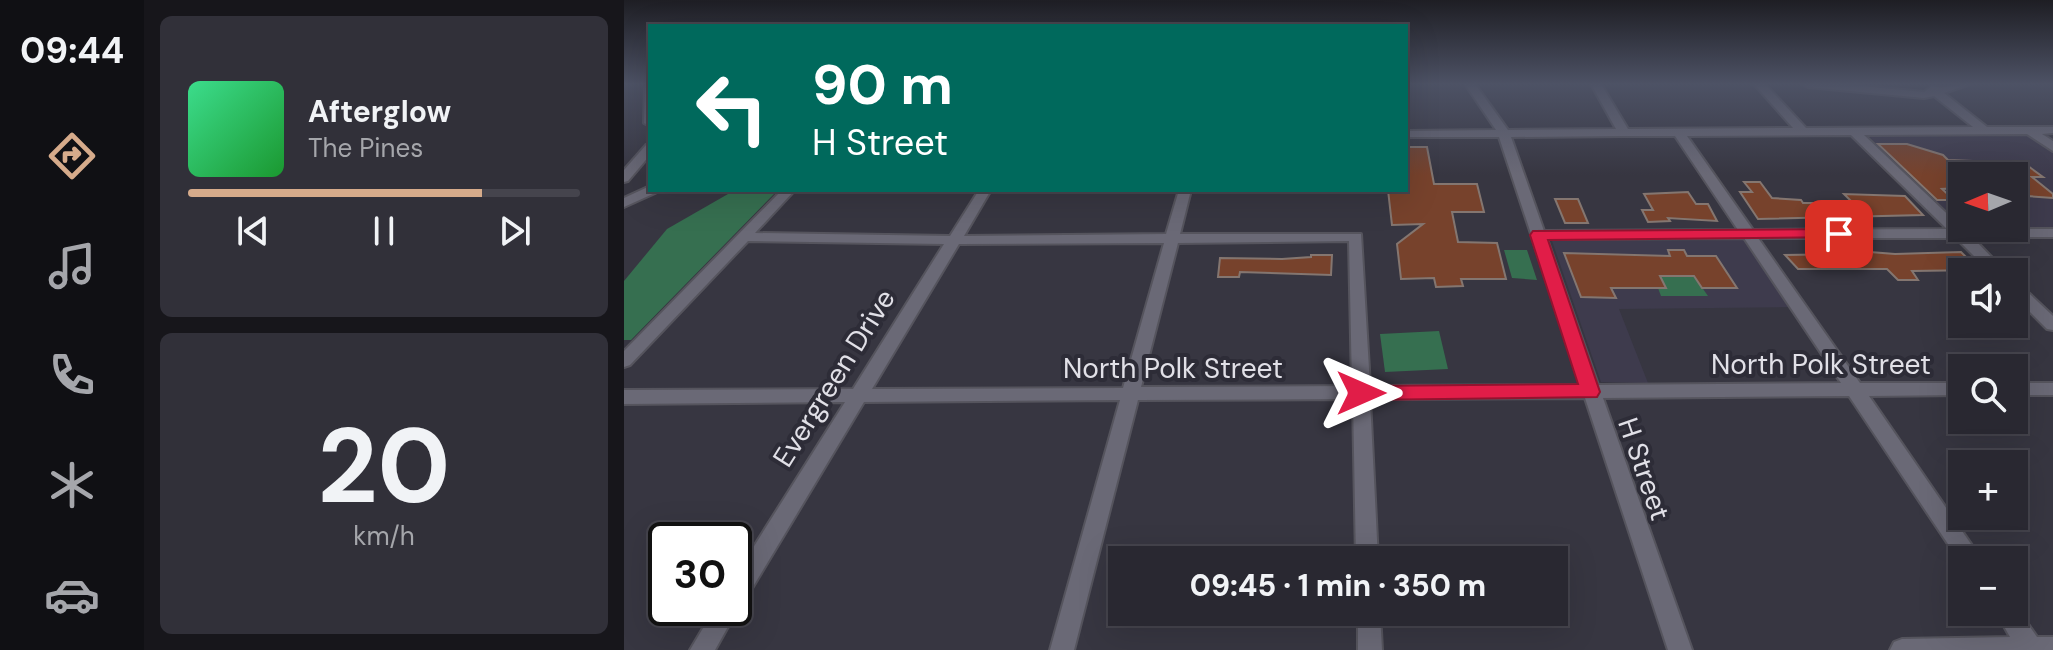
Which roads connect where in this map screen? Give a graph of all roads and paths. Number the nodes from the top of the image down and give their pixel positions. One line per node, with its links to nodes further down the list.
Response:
1 (1491, 114): 10 (street, H Street)
2 (1613, 114): 11 (street)
3 (1787, 114): 8 (street)
4 (1964, 114): 5 (street)
5 (1984, 130): 6 (street); 9 (street)
6 (2030, 130): 7 (street); 14 (street)
7 (2053, 130)
8 (1802, 131): 9 (street); 12 (street)
9 (1854, 131): 22 (street)
10 (1504, 133): 11 (street); 13 (street); 26 (street, H Street)
11 (1624, 133): 12 (street)
12 (1679, 133): 27 (street)
13 (1408, 134)
14 (2053, 147)
15 (648, 150): 16 (street)
16 (624, 178)
17 (648, 191): 21 (street)
18 (787, 192): 28 (street)
19 (984, 192): 30 (street, Evergreen Drive)
20 (1184, 192): 29 (street)
21 (624, 203)
22 (1948, 222)
23 (1948, 233): 27 (street)
24 (2028, 233): 25 (street)
25 (2053, 233)
26 (1538, 235): 27 (street); 40 (street, H Street)
27 (1749, 235): 39 (street)
28 (743, 237): 30 (street); 35 (street)
29 (1173, 237): 30 (street); 41 (street); 42 (street)
30 (954, 240): 43 (street, Evergreen Drive)
31 (1968, 242): 32 (street)
32 (1985, 258)
33 (2028, 301): 34 (street)
34 (2053, 325)
35 (624, 361)
36 (1948, 389): 39 (street, North Polk Street)
37 (2028, 389): 38 (street)
38 (2053, 389)
39 (1855, 390): 40 (street, North Polk Street); 46 (street)
40 (1590, 392): 41 (street, North Polk Street); 55 (street, H Street)
41 (1361, 393): 42 (street, North Polk Street); 45 (street)
42 (1130, 394): 43 (street, North Polk Street); 53 (street)
43 (859, 396): 44 (street, North Polk Street); 47 (street, Evergreen Drive)
44 (624, 397)
45 (1366, 546)
46 (1961, 546)
47 (752, 569)
48 (717, 626): 52 (street)
49 (1369, 626): 54 (street)
50 (2019, 626): 51 (street)
51 (2039, 649): 56 (street)
52 (702, 650)
53 (1062, 650)
54 (1370, 650)
55 (1680, 650)
56 (1902, 650)

